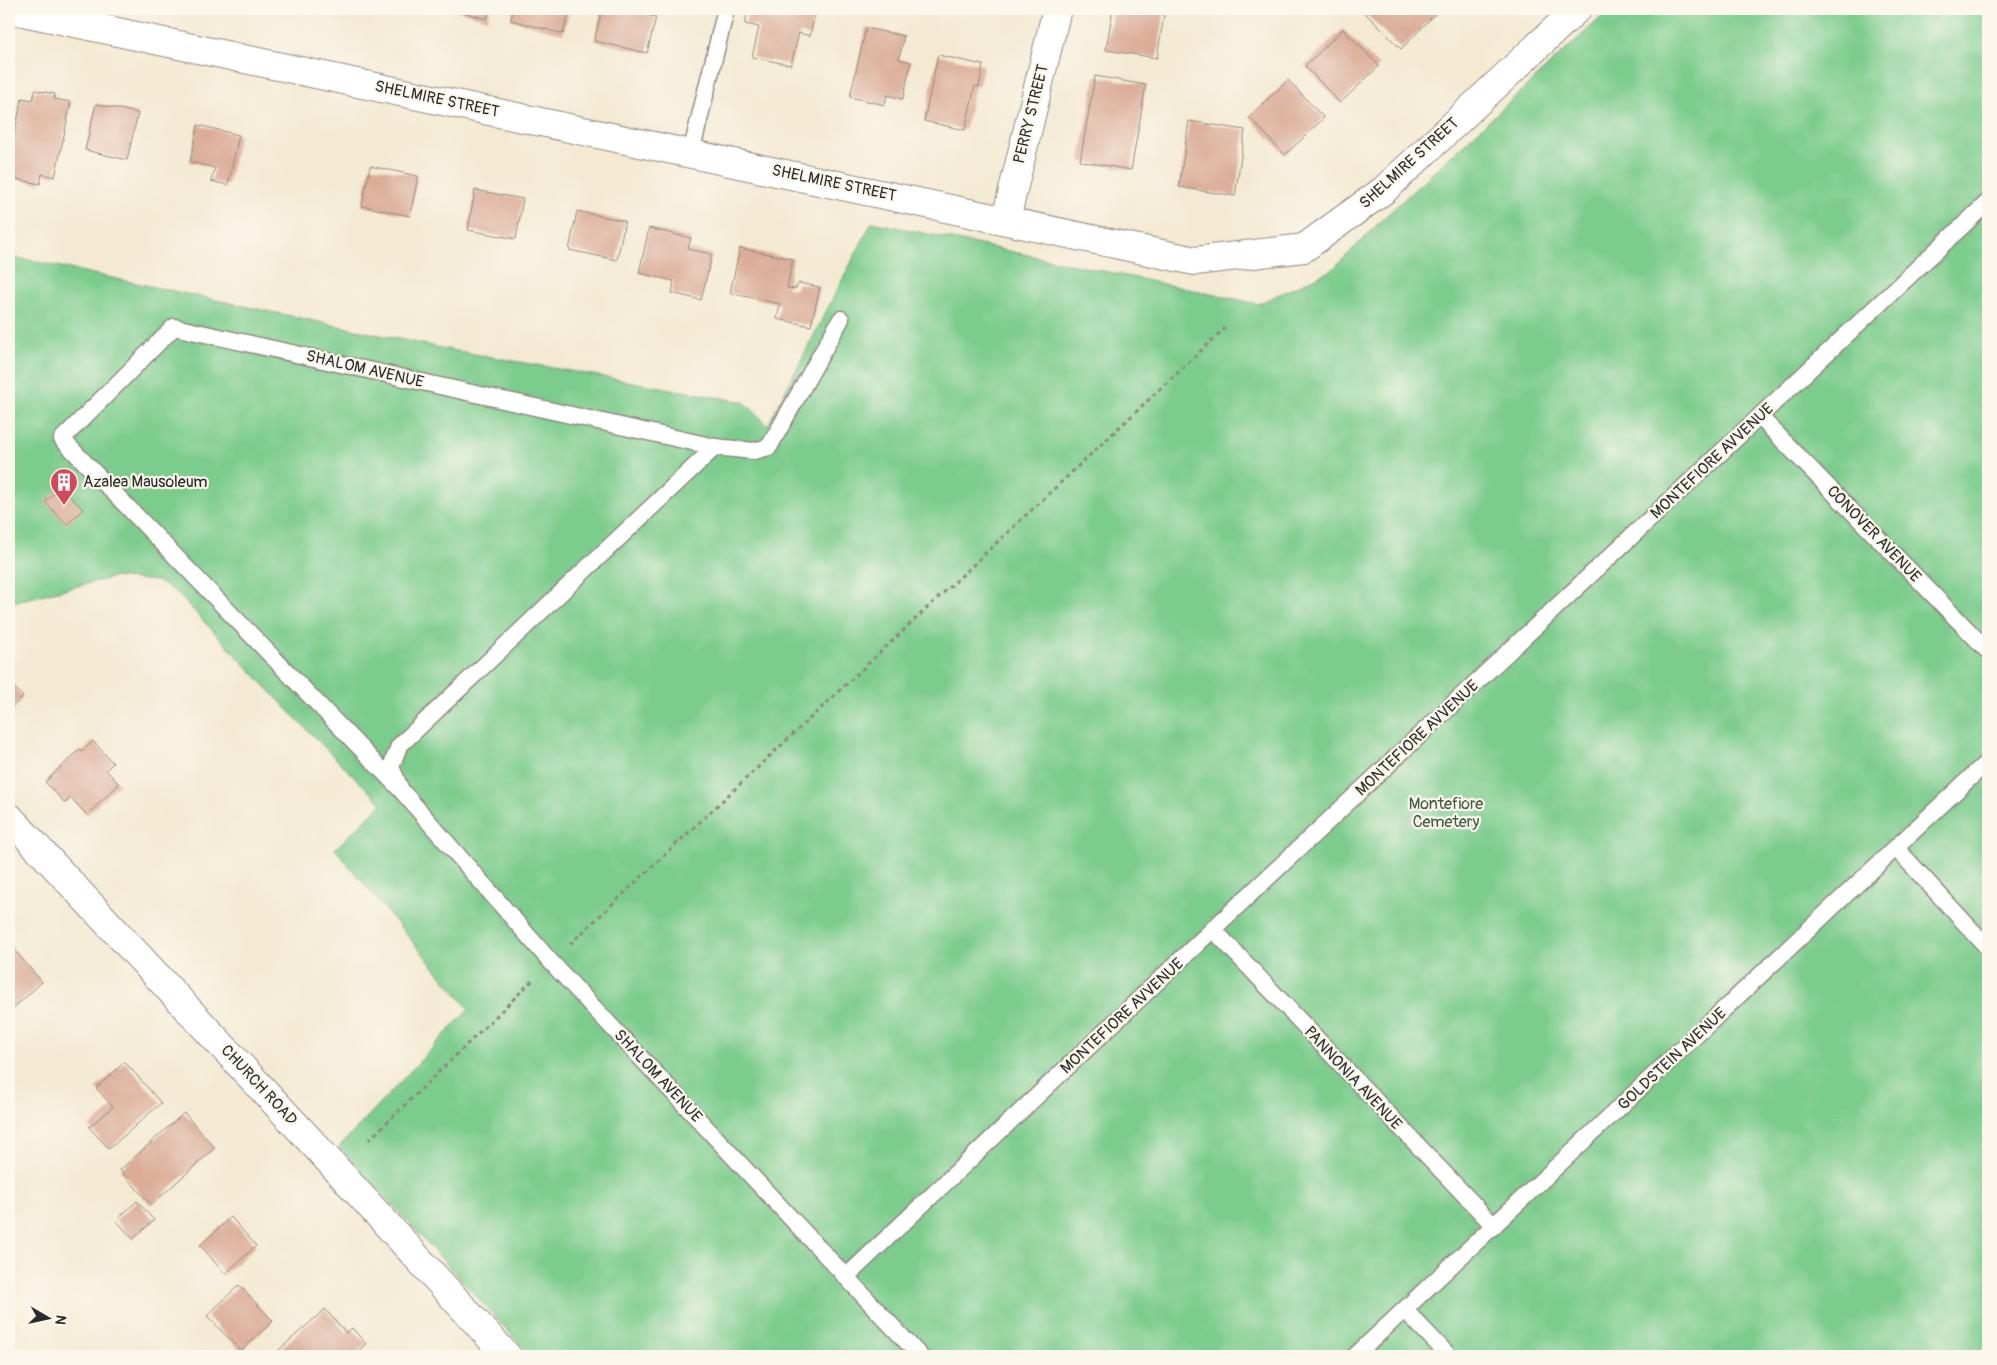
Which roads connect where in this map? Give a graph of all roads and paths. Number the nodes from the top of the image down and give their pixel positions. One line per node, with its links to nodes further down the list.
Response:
1 (9, 9): 5 (street, SHELMIRE STREET)
2 (726, 9): 5 (lane)
3 (1057, 9): 7 (street, PERRY STREET)
4 (1577, 9): 7 (street, SHELMIRE STREET)
5 (691, 153): 7 (street, SHELMIRE STREET)
6 (1988, 202): 10 (lane, MONTEFIORE AVVENUE)
7 (1006, 219)
8 (841, 319): 11 (lane)
9 (1225, 328): 19 (path)
10 (1760, 417): 12 (lane, CONOVER AVENUE); 17 (lane, MONTEFIORE AVVENUE)
11 (715, 447): 14 (lane, SHALOM AVENUE); 14 (lane, SHALOM AVENUE)
12 (1988, 651)
13 (1988, 761): 16 (lane, GOLDSTEIN AVENUE)
14 (401, 790): 19 (lane, SHALOM AVENUE)
15 (9, 817): 24 (street, CHURCH ROAD)
16 (1896, 848): 18 (lane); 21 (lane, GOLDSTEIN AVENUE)
17 (1213, 930): 21 (lane, PANNONIA AVENUE); 22 (lane, MONTEFIORE AVVENUE)
18 (1988, 948)
19 (551, 962): 20 (path); 22 (lane, SHALOM AVENUE)
20 (369, 1140)
21 (1494, 1226): 23 (lane, GOLDSTEIN AVENUE)
22 (846, 1276): 25 (lane, SHALOM AVENUE)
23 (1404, 1310): 26 (lane, GOLDSTEIN AVENUE); 27 (lane)
24 (506, 1356)
25 (920, 1356)
26 (1355, 1356)
27 (1449, 1356)

